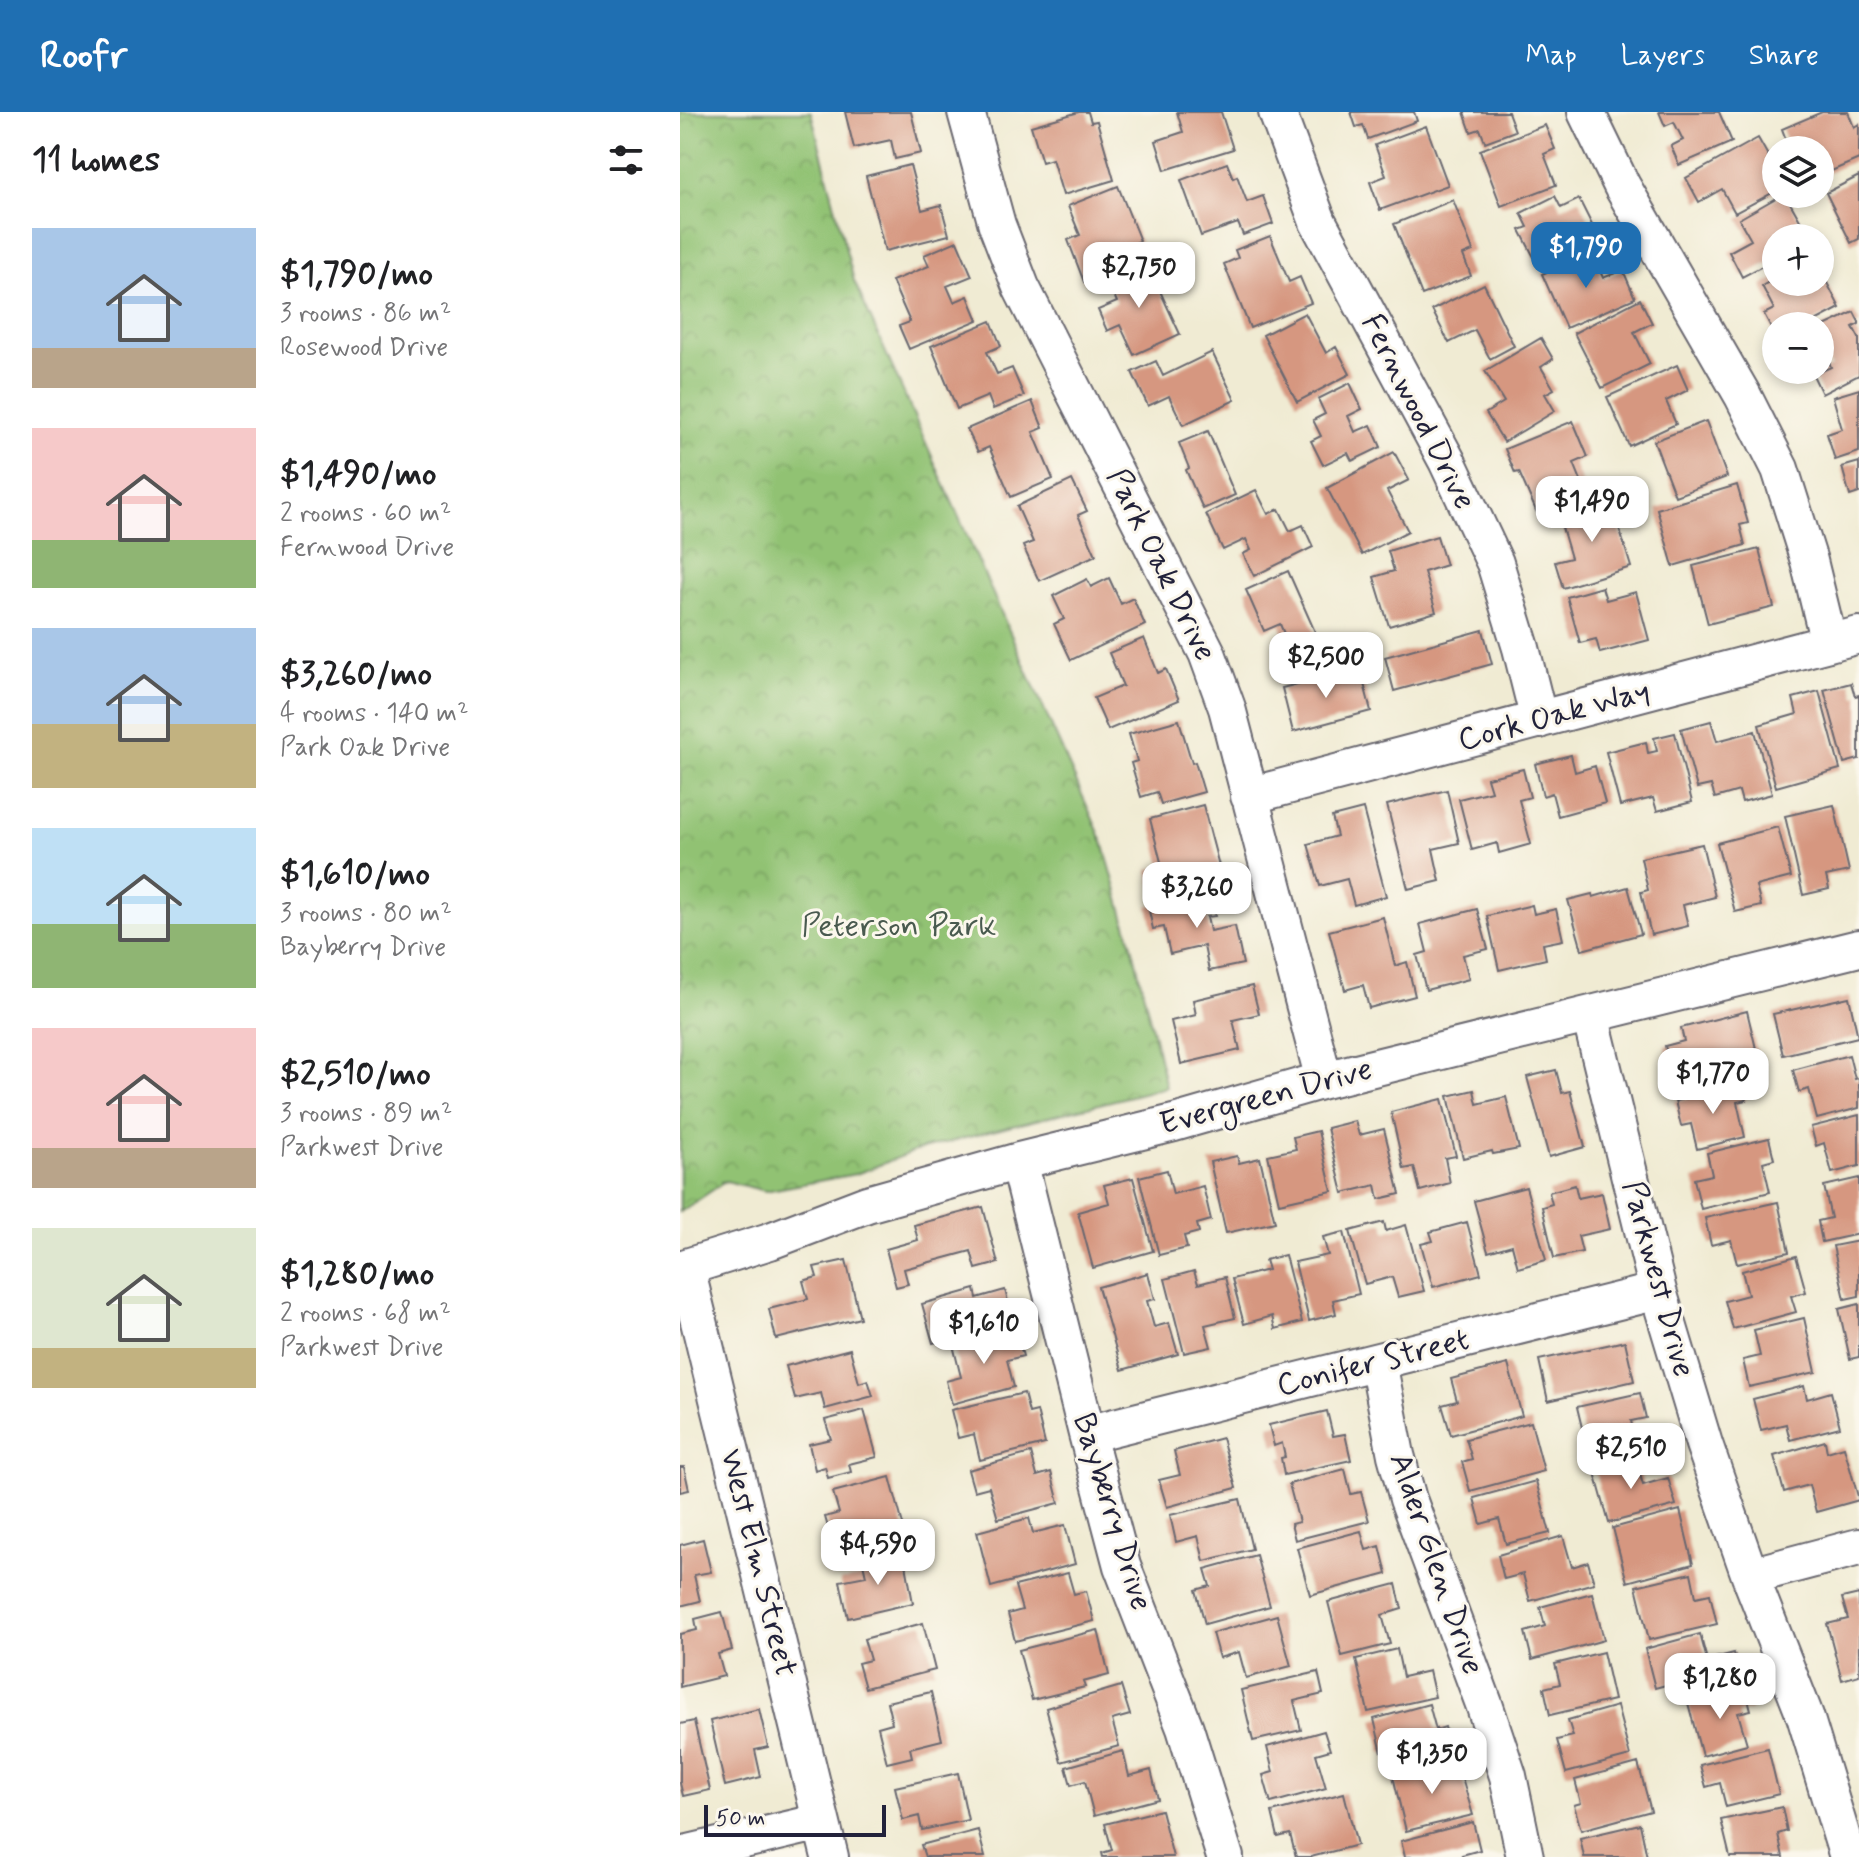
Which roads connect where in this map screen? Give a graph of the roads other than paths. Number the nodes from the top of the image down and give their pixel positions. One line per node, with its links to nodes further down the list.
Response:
1 (966, 112): 6 (street, Park Oak Drive)
2 (1277, 112): 5 (street, Fernwood Drive)
3 (1586, 112): 4 (street)
4 (1844, 639): 5 (street, Cork Oak Way)
5 (1539, 720): 6 (street, Cork Oak Way)
6 (1249, 796): 9 (street, Park Oak Drive)
7 (1859, 948): 8 (street, Evergreen Drive)
8 (1590, 1015): 9 (street, Evergreen Drive); 12 (street, Parkwest Drive)
9 (1324, 1080): 10 (street, Evergreen Drive)
10 (1019, 1161): 11 (street, Evergreen Drive); 14 (street, Bayberry Drive)
11 (683, 1269): 17 (street, West Elm Street)
12 (1658, 1291): 13 (street, Conifer Street); 16 (street, Parkwest Drive)
13 (1378, 1362): 14 (street, Conifer Street); 21 (street, Alder Glen Drive)
14 (1087, 1434): 20 (street, Bayberry Drive)
15 (1859, 1547): 16 (street)
16 (1750, 1576): 22 (street, Parkwest Drive)
17 (821, 1822): 18 (street); 19 (street, West Elm Street)
18 (680, 1855)
19 (830, 1857)
20 (1225, 1857)
21 (1525, 1857)
22 (1848, 1857)

